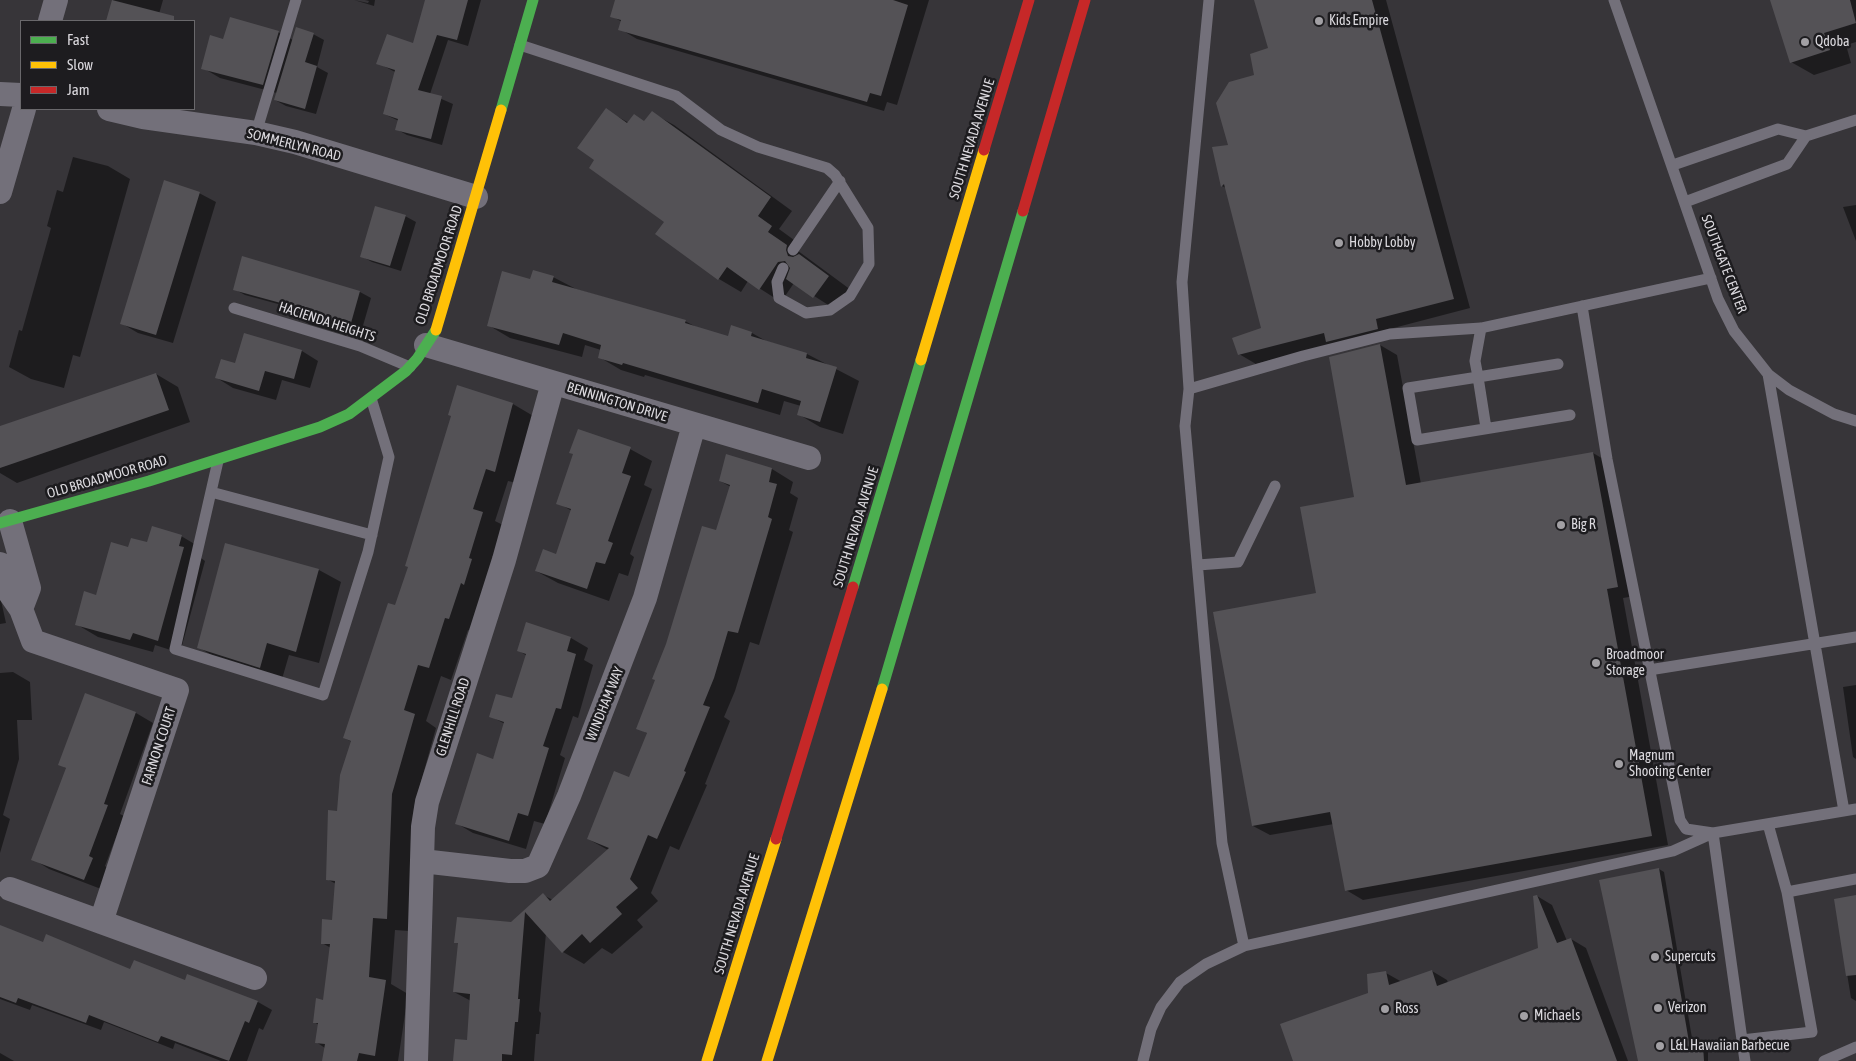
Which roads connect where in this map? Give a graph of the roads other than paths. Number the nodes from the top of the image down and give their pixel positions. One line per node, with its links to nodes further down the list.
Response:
1 (56, 0): 8 (street)
2 (296, 0): 15 (lane)
3 (533, 0): 9 (main road, OLD BROADMOOR ROAD)
4 (1029, 0): 66 (main road, SOUTH NEVADA AVENUE)
5 (1085, 0): 67 (main road)
6 (1209, 0): 34 (lane)
7 (1614, 0): 17 (lane, SOUTHGATE CENTER)
8 (50, 20)
9 (520, 45): 18 (lane); 20 (main road, OLD BROADMOOR ROAD)
10 (0, 94): 11 (street)
11 (20, 95)
12 (24, 110): 19 (street)
13 (113, 110): 15 (street, SOMMERLYN ROAD)
14 (1856, 120): 16 (lane)
15 (256, 133): 20 (street, SOMMERLYN ROAD)
16 (1806, 136): 17 (lane); 21 (lane, SOUTHGATE CENTER)
17 (1673, 165): 21 (lane, SOUTHGATE CENTER)
18 (840, 181): 22 (lane); 23 (lane)
19 (0, 192)
20 (476, 197): 28 (main road, OLD BROADMOOR ROAD)
21 (1685, 202): 24 (lane, SOUTHGATE CENTER)
22 (793, 250)
23 (783, 268)
24 (1711, 278): 25 (lane); 31 (lane, SOUTHGATE CENTER)
25 (1582, 306): 27 (lane); 51 (lane)
26 (234, 308): 30 (lane, HACIENDA HEIGHTS)
27 (1481, 328): 32 (lane); 34 (lane)
28 (426, 345): 30 (main road, OLD BROADMOOR ROAD); 33 (street, BENNINGTON DRIVE)
29 (1558, 364): 32 (lane)
30 (410, 367): 35 (main road, OLD BROADMOOR ROAD)
31 (1768, 374): 37 (lane, SOUTHGATE CENTER); 50 (lane)
32 (1478, 377): 39 (lane); 39 (lane)
33 (553, 382): 38 (street, BENNINGTON DRIVE); 56 (street, GLENHILL ROAD)
34 (1189, 389): 47 (lane)
35 (371, 397): 41 (main road, OLD BROADMOOR ROAD); 45 (lane)
36 (1570, 415): 39 (lane)
37 (1856, 421)
38 (694, 425): 40 (street, BENNINGTON DRIVE); 56 (street, WINDHAM WAY)
39 (1486, 428)
40 (808, 458)
41 (218, 459): 43 (lane); 44 (main road, OLD BROADMOOR ROAD)
42 (1275, 486): 47 (lane)
43 (211, 492): 45 (lane); 45 (lane)
44 (5, 522): 48 (street)
45 (372, 535)
46 (0, 564): 48 (street, FARNON COURT)
47 (1198, 565): 61 (lane)
48 (21, 610): 60 (street, FARNON COURT)
49 (1856, 637): 50 (lane)
50 (1814, 644): 51 (lane); 53 (lane)
51 (1649, 670): 55 (lane)
52 (1856, 809): 53 (lane)
53 (1844, 811): 54 (lane)
54 (1768, 824): 55 (lane); 59 (lane)
55 (1713, 833): 61 (lane); 63 (lane)
56 (422, 861): 65 (street, GLENHILL ROAD)
57 (1856, 879): 59 (lane)
58 (10, 889): 60 (street)
59 (1787, 892): 63 (lane)
60 (101, 922): 62 (street)
61 (1244, 946): 68 (lane)
62 (255, 978)
63 (1742, 1040): 69 (lane)
64 (1856, 1047): 70 (lane)
65 (416, 1061)
66 (707, 1061)
67 (768, 1061)
68 (1143, 1061)
69 (1745, 1061)
70 (1824, 1061)

